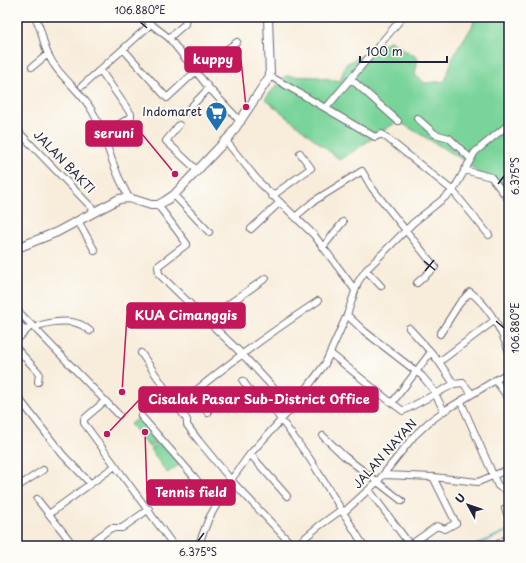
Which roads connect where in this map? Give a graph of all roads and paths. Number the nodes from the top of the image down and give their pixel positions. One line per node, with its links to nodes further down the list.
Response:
1 (35, 17): 10 (street)
2 (142, 17): 6 (street)
3 (186, 17): 7 (street)
4 (268, 17): 14 (main road)
5 (402, 18): 15 (street)
6 (151, 24): 7 (street); 9 (street)
7 (169, 38): 13 (street)
8 (237, 42): 13 (street)
9 (124, 50): 12 (street); 13 (street)
10 (48, 54): 11 (street); 26 (street)
11 (32, 67)
12 (101, 71): 16 (street); 26 (street)
13 (196, 71): 17 (street)
14 (270, 76): 18 (street); 22 (main road)
15 (351, 79): 18 (street); 21 (street)
16 (82, 86)
17 (209, 88): 19 (street); 22 (street)
18 (326, 108): 32 (street)
19 (186, 113)
20 (417, 118): 29 (street)
21 (398, 121)
22 (241, 122): 27 (main road)
23 (509, 124): 29 (street)
24 (180, 125): 31 (street)
25 (17, 130): 39 (street, JALAN BAKTI)
26 (103, 134): 35 (street)
27 (226, 141): 31 (main road); 34 (street)
28 (300, 153): 34 (street)
29 (470, 158): 30 (street)
30 (464, 170): 32 (street); 36 (street)
31 (198, 171): 33 (main road)
32 (453, 191): 44 (street); 46 (street)
33 (174, 195): 38 (main road); 45 (street)
34 (272, 196): 37 (street)
35 (129, 198): 38 (main road); 39 (main road)
36 (509, 200)
37 (279, 203): 40 (street); 43 (street)
38 (158, 205): 58 (street)
39 (95, 210): 41 (main road)
40 (295, 217): 44 (street); 47 (street)
41 (78, 221): 48 (main road); 49 (street)
42 (343, 222): 47 (street)
43 (251, 229)
44 (406, 229): 50 (street); 52 (street)
45 (209, 232)
46 (489, 235)
47 (323, 247): 54 (street)
48 (17, 248)
49 (95, 251)
50 (366, 270): 53 (street); 54 (street)
51 (266, 278): 58 (street)
52 (417, 283)
53 (381, 286)
54 (355, 290): 57 (street)
55 (318, 301): 71 (street)
56 (17, 310): 61 (street)
57 (347, 315): 70 (street); 73 (street)
58 (206, 320): 71 (street)
59 (495, 320): 64 (street); 68 (street); 72 (street)
60 (17, 322): 61 (street)
61 (30, 328): 63 (street); 65 (street); 84 (street)
62 (409, 328): 67 (street)
63 (90, 331)
64 (440, 334)
65 (17, 340)
66 (17, 350): 77 (street)
67 (431, 352): 72 (street); 73 (street)
68 (509, 352)
69 (141, 353): 87 (street)
70 (330, 353): 86 (street); 88 (street)
71 (243, 355): 79 (street); 88 (street)
72 (439, 362): 78 (street)
73 (415, 371): 80 (street); 86 (street)
74 (509, 372): 75 (street, JALAN NAYAN)
75 (495, 380): 81 (street, JALAN NAYAN); 83 (street)
76 (244, 381): 93 (street)
77 (38, 382)
78 (454, 384): 80 (street); 81 (street)
79 (194, 392): 87 (street); 90 (street)
80 (435, 394): 86 (street); 89 (street)
81 (472, 394): 85 (street, JALAN NAYAN)
82 (17, 396): 104 (street)
83 (509, 399)
84 (105, 401): 91 (street); 96 (street)
85 (461, 402): 89 (street, JALAN NAYAN); 100 (street)
86 (392, 403)
87 (176, 404): 102 (street)
88 (292, 408): 93 (street)
89 (444, 411): 99 (street, JALAN NAYAN)
90 (208, 413)
91 (119, 415)
92 (141, 416): 111 (street)
93 (281, 420): 95 (street); 114 (street)
94 (323, 436): 103 (street)
95 (250, 454): 102 (street); 108 (street)
96 (116, 466): 104 (street); 112 (street)
97 (509, 469): 100 (street)
98 (43, 470): 106 (street)
99 (384, 474): 101 (street); 103 (street, JALAN NAYAN)
100 (494, 476): 101 (street); 105 (street)
101 (433, 477): 107 (street)
102 (231, 480): 111 (street); 122 (street)
103 (378, 481): 107 (street, JALAN NAYAN); 110 (street)
104 (90, 483): 115 (street)
105 (509, 484)
106 (17, 487)
107 (369, 490): 114 (street, JALAN NAYAN)
108 (287, 496)
109 (37, 499): 115 (street)
110 (402, 501)
111 (216, 504): 121 (street)
112 (149, 509): 118 (street); 120 (street)
113 (505, 509): 116 (street)
114 (342, 511): 122 (street, JALAN NAYAN); 123 (street)
115 (49, 514): 119 (street)
116 (509, 518)
117 (509, 536): 124 (street)
118 (88, 545)
119 (74, 546)
120 (174, 546)
121 (198, 546)
122 (294, 546)
123 (364, 546)
124 (495, 546)

